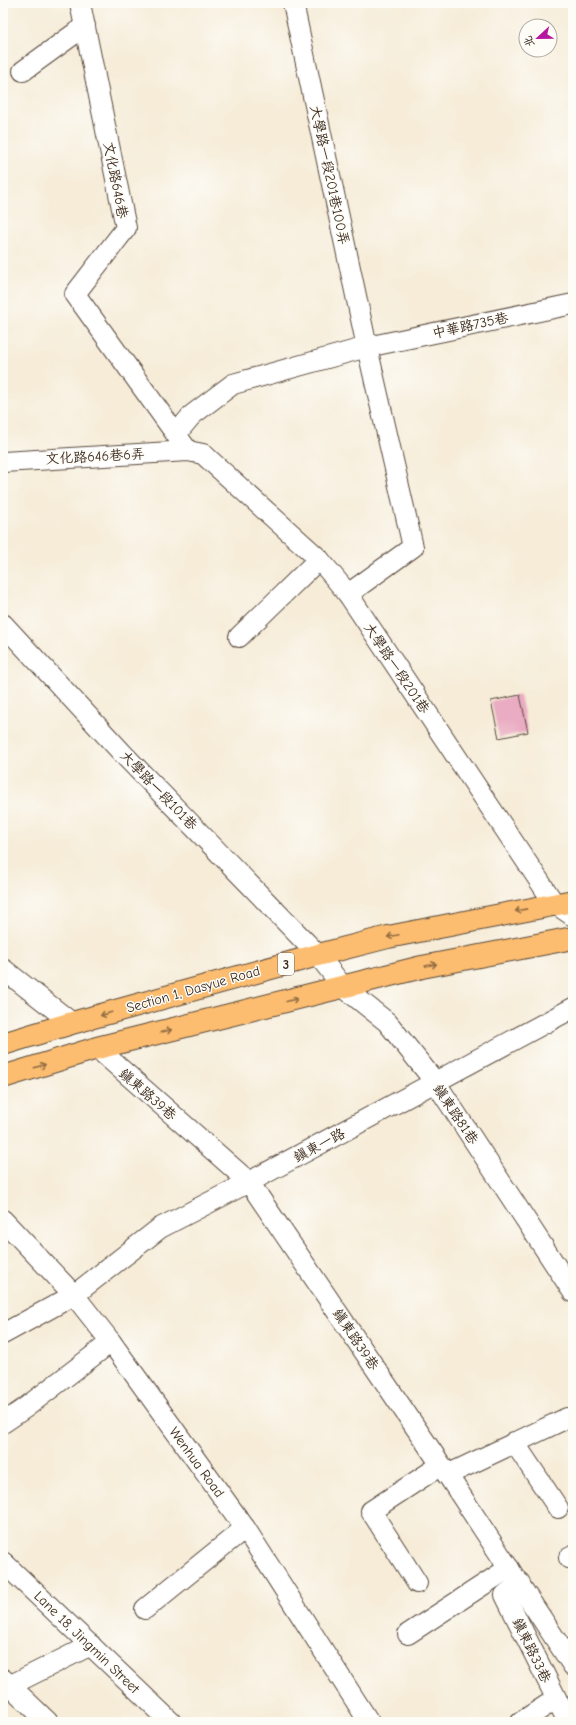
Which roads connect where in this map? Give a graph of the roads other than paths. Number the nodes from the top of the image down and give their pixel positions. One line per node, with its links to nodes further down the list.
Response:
1 (80, 3): 3 (street, 文化路646巷)
2 (293, 3): 6 (street, 大學路一段201巷100弄)
3 (85, 26): 4 (street); 7 (street, 文化路646巷)
4 (23, 72)
5 (573, 304): 6 (street, 中華路735巷)
6 (367, 347): 7 (street); 11 (street, 大學路一段201巷100弄)
7 (176, 434): 8 (street, 文化路646巷)
8 (188, 451): 9 (street, 文化路646巷6弄); 10 (street, 大學路一段201巷)
9 (3, 462)
10 (319, 559): 11 (street, 大學路一段201巷); 13 (street)
11 (348, 594): 14 (street, 大學路一段201巷)
12 (3, 624): 17 (street, 大學路一段101巷)
13 (239, 636)
14 (563, 902): 15 (street, 大學路一段201巷); 17 (main road, Section 1, Dasyue Road / 3, one-way to 17)
15 (573, 916)
16 (573, 938): 19 (main road, one-way to 16)
17 (318, 955): 19 (street, 鎮東路81巷); 21 (main road, Section 1, Dasyue Road / 3, one-way to 21)
18 (3, 969): 21 (street)
19 (343, 987): 23 (main road, one-way to 19); 25 (street, 鎮東路81巷)
20 (573, 1008): 25 (street, 鎮東一路)
21 (72, 1023): 22 (main road, Section 1, Dasyue Road / 3)
22 (3, 1044)
23 (97, 1048): 24 (main road, one-way to 23); 26 (street, 鎮東路39巷)
24 (3, 1077)
25 (436, 1082): 26 (street, 鎮東一路); 28 (street, 鎮東路81巷)
26 (249, 1182): 29 (street, 鎮東一路); 35 (street, 鎮東路39巷)
27 (3, 1220): 29 (street, Wenhua Road)
28 (573, 1292)
29 (74, 1295): 30 (street, 鎮東一路); 31 (street, Wenhua Road)
30 (3, 1334)
31 (111, 1342): 33 (street); 37 (street, Wenhua Road)
32 (567, 1418): 34 (street)
33 (3, 1423)
34 (514, 1442): 35 (street); 36 (street)
35 (444, 1470): 39 (street, 鎮東路39巷); 40 (street)
36 (558, 1508)
37 (245, 1528): 41 (street); 49 (street, Wenhua Road)
38 (3, 1562): 43 (street, Lane 18, Jingmin Street)
39 (515, 1575): 42 (street); 44 (street, 鎮東路39巷); 46 (street, 鎮東路33巷)
40 (417, 1583)
41 (145, 1609)
42 (408, 1634)
43 (91, 1645): 45 (street); 48 (street, Lane 18, Jingmin Street)
44 (573, 1666)
45 (5, 1684): 47 (street)
46 (556, 1699): 50 (street); 51 (street, 鎮東路33巷)
47 (48, 1722)
48 (171, 1722)
49 (369, 1722)
50 (521, 1722)
51 (568, 1722)

